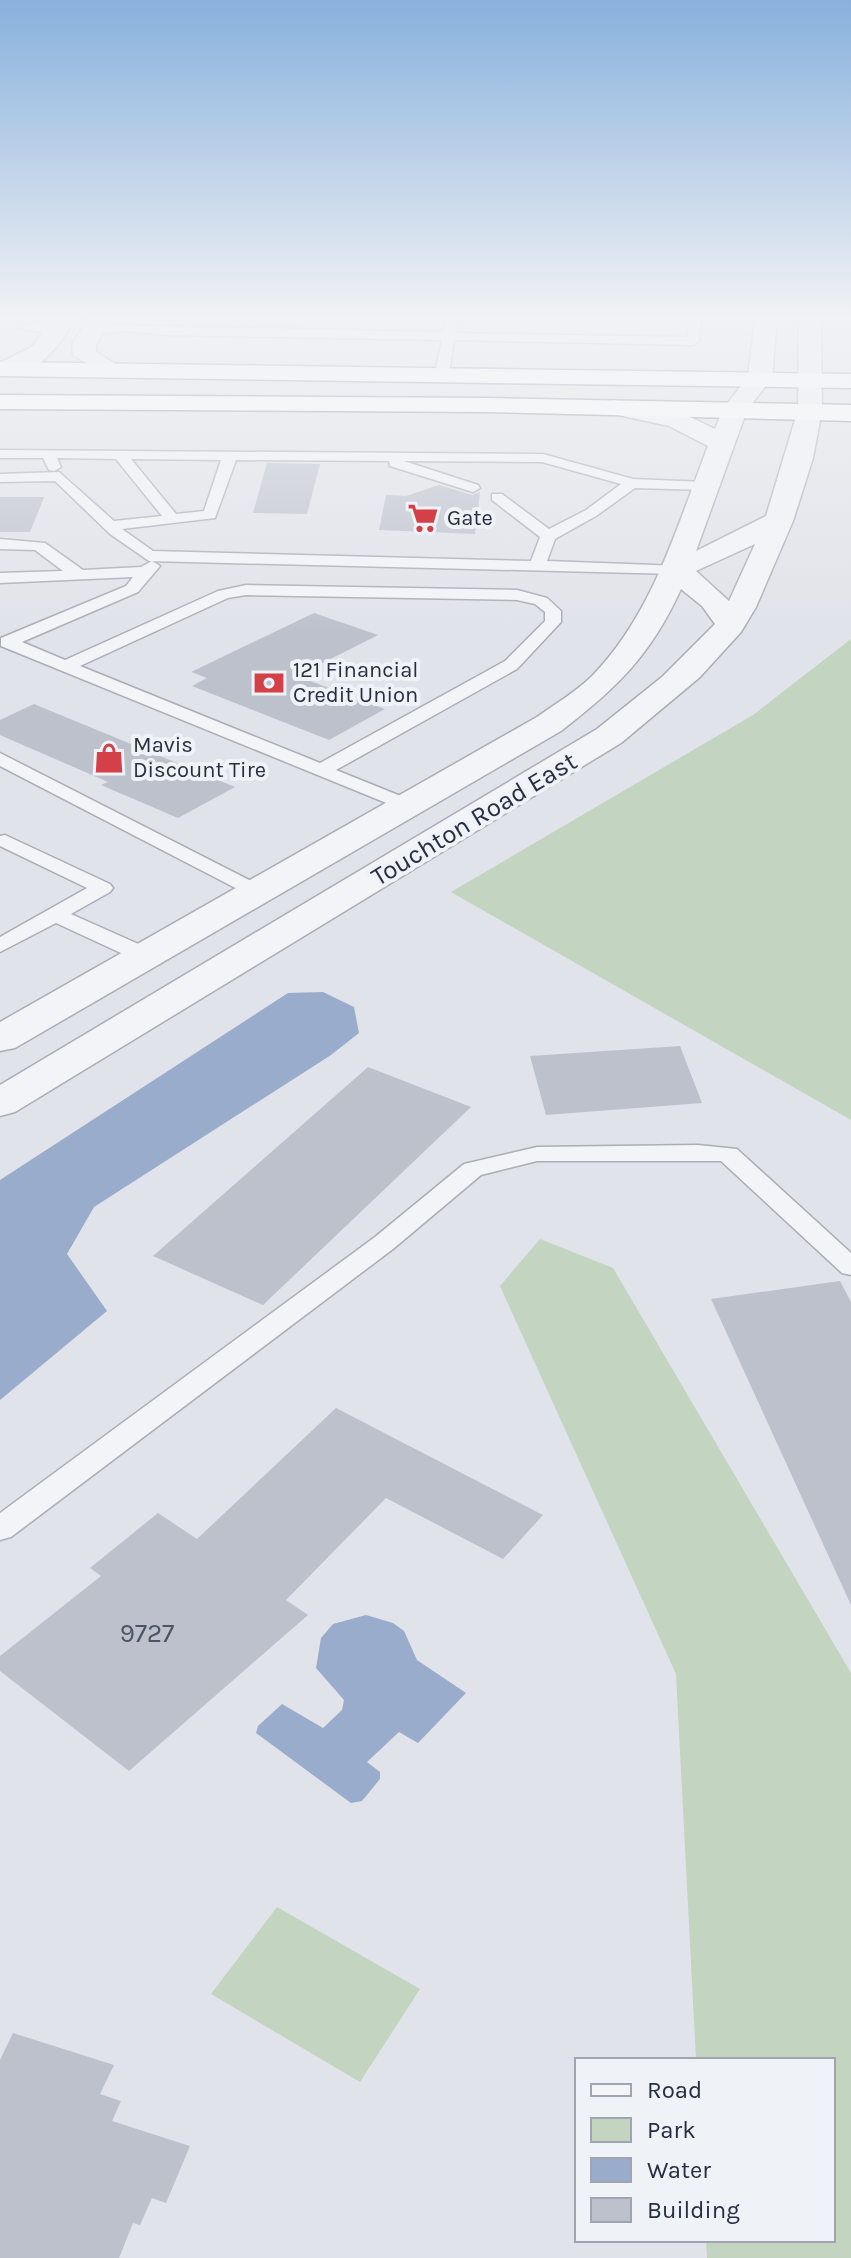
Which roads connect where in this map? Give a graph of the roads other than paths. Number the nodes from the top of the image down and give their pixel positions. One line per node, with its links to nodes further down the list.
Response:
1 (684, 423): 4 (street)
2 (730, 423): 4 (street, Touchton Road East)
3 (807, 423): 23 (street, Touchton Road East)
4 (722, 443): 20 (street, Touchton Road East)
5 (0, 454): 6 (lane)
6 (48, 454): 7 (lane); 14 (lane)
7 (120, 454): 8 (lane); 22 (lane)
8 (230, 455): 9 (lane); 22 (lane)
9 (377, 456): 10 (lane); 17 (lane)
10 (543, 458): 11 (lane); 12 (lane)
11 (518, 465)
12 (579, 467): 13 (lane); 15 (lane)
13 (602, 474): 18 (lane); 19 (lane)
14 (59, 476): 16 (lane); 24 (lane)
15 (548, 476)
16 (0, 478)
17 (468, 483)
18 (632, 483): 20 (lane); 25 (lane)
19 (573, 486)
20 (705, 486): 30 (street, Touchton Road East)
21 (532, 500): 25 (lane)
22 (172, 519): 24 (lane)
23 (776, 522): 30 (street); 35 (street, Touchton Road East)
24 (110, 526): 27 (lane)
25 (548, 536): 29 (lane)
26 (0, 544): 32 (lane)
27 (162, 556): 28 (lane); 31 (lane)
28 (319, 559): 29 (lane); 34 (lane)
29 (538, 564): 30 (lane)
30 (675, 569): 35 (street); 39 (street, Touchton Road East)
31 (145, 572): 32 (lane); 36 (lane)
32 (80, 575): 33 (lane)
33 (0, 578)
34 (314, 592): 36 (lane); 38 (lane)
35 (730, 624): 43 (street, Touchton Road East)
36 (65, 666): 38 (lane)
37 (0, 759): 41 (lane)
38 (320, 771): 39 (lane)
39 (406, 805): 41 (street, Touchton Road East)
40 (5, 841): 42 (lane)
41 (256, 891): 43 (street); 45 (street, Touchton Road East)
42 (55, 915): 44 (lane); 45 (lane)
43 (313, 917): 47 (street, Touchton Road East)
44 (0, 946)
45 (144, 955): 46 (street, Touchton Road East)
46 (0, 1039)
47 (0, 1103)
48 (851, 1267): 49 (lane)
49 (0, 1529)

